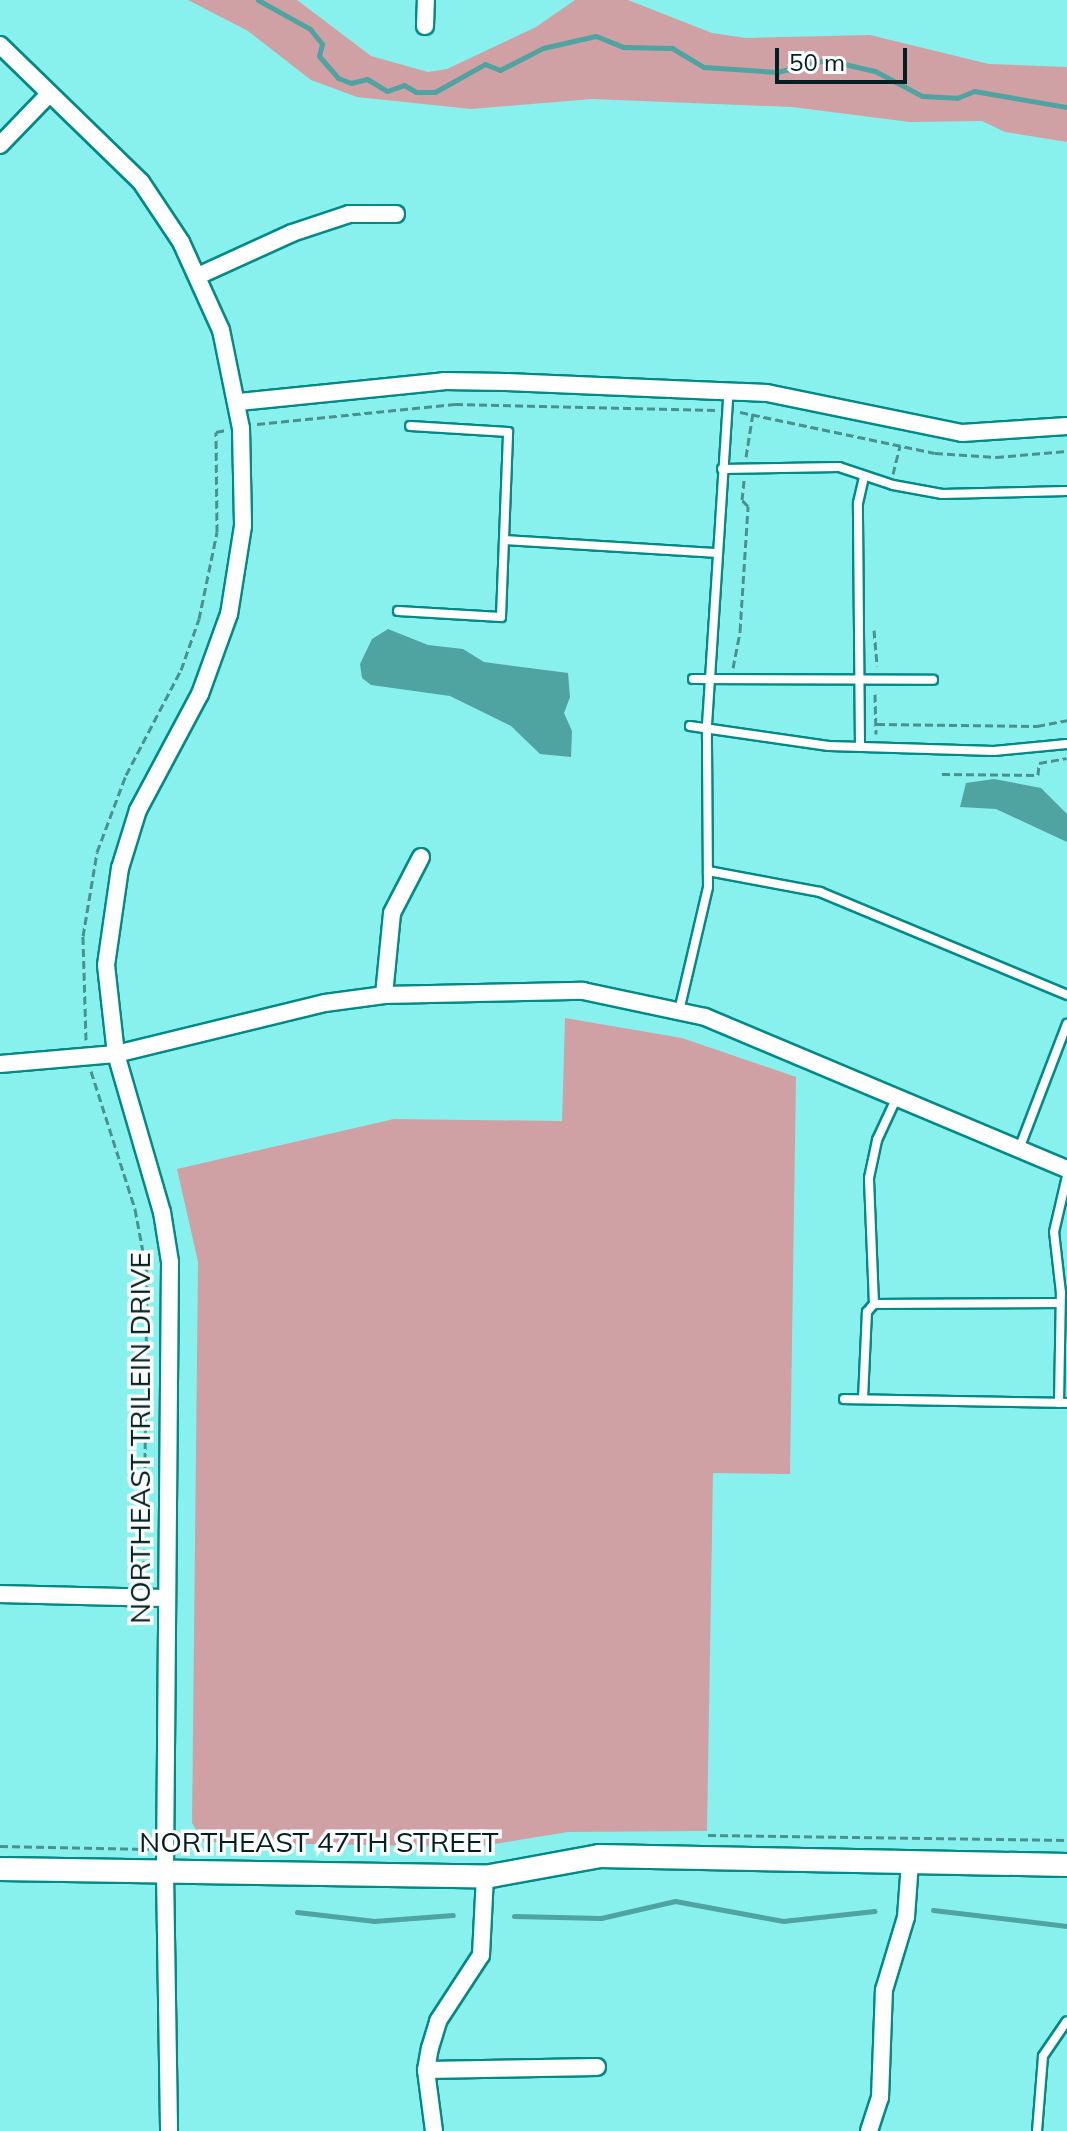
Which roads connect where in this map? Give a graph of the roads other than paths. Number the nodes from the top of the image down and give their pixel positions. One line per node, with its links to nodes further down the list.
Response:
1 (426, 0): 2 (street)
2 (425, 26)
3 (0, 45): 4 (street, NORTHEAST TRILEIN DRIVE)
4 (49, 94): 5 (street); 7 (street, NORTHEAST TRILEIN DRIVE)
5 (0, 145)
6 (396, 214): 7 (street)
7 (200, 275): 9 (street, NORTHEAST TRILEIN DRIVE)
8 (729, 389): 9 (street); 11 (street); 12 (lane)
9 (239, 402): 32 (street, NORTHEAST TRILEIN DRIVE)
10 (410, 426): 15 (lane)
11 (1067, 426)
12 (722, 469): 13 (lane); 16 (lane)
13 (864, 477): 14 (lane); 20 (lane)
14 (1067, 491)
15 (504, 540): 16 (lane); 17 (lane)
16 (715, 553): 19 (lane)
17 (398, 611)
18 (693, 679): 19 (lane)
19 (709, 680): 20 (lane); 22 (lane)
20 (858, 680): 21 (lane); 25 (lane)
21 (933, 680)
22 (707, 725): 23 (lane); 25 (lane); 27 (lane)
23 (690, 726)
24 (1067, 744): 25 (lane)
25 (860, 746)
26 (421, 857): 28 (street)
27 (708, 871): 29 (lane); 30 (lane)
28 (384, 995): 30 (street); 32 (street)
29 (1067, 995)
30 (679, 1011): 34 (street)
31 (1067, 1024): 35 (lane)
32 (116, 1054): 33 (street); 44 (street, NORTHEAST TRILEIN DRIVE)
33 (0, 1064)
34 (899, 1094): 35 (street); 39 (lane)
35 (1019, 1149): 36 (street)
36 (1067, 1169)
37 (1067, 1176): 38 (lane)
38 (1060, 1303): 39 (lane); 42 (lane)
39 (874, 1304): 41 (lane)
40 (844, 1399): 41 (lane)
41 (863, 1399): 42 (lane)
42 (1063, 1403)
43 (0, 1594): 44 (street)
44 (166, 1598): 45 (street, NORTHEAST TRILEIN DRIVE)
45 (165, 1860): 48 (street, NORTHEAST 47TH STREET); 49 (street, NORTHEAST 47TH STREET); 53 (street, NORTHEAST TRILEIN DRIVE)
46 (910, 1863): 47 (street, NORTHEAST 47TH STREET); 49 (street, NORTHEAST 47TH STREET); 55 (street)
47 (1067, 1865)
48 (0, 1869)
49 (485, 1877): 52 (street)
50 (1067, 2021): 56 (lane)
51 (597, 2067): 52 (street)
52 (426, 2070): 54 (street)
53 (169, 2131)
54 (434, 2131)
55 (869, 2131)
56 (1037, 2131)

